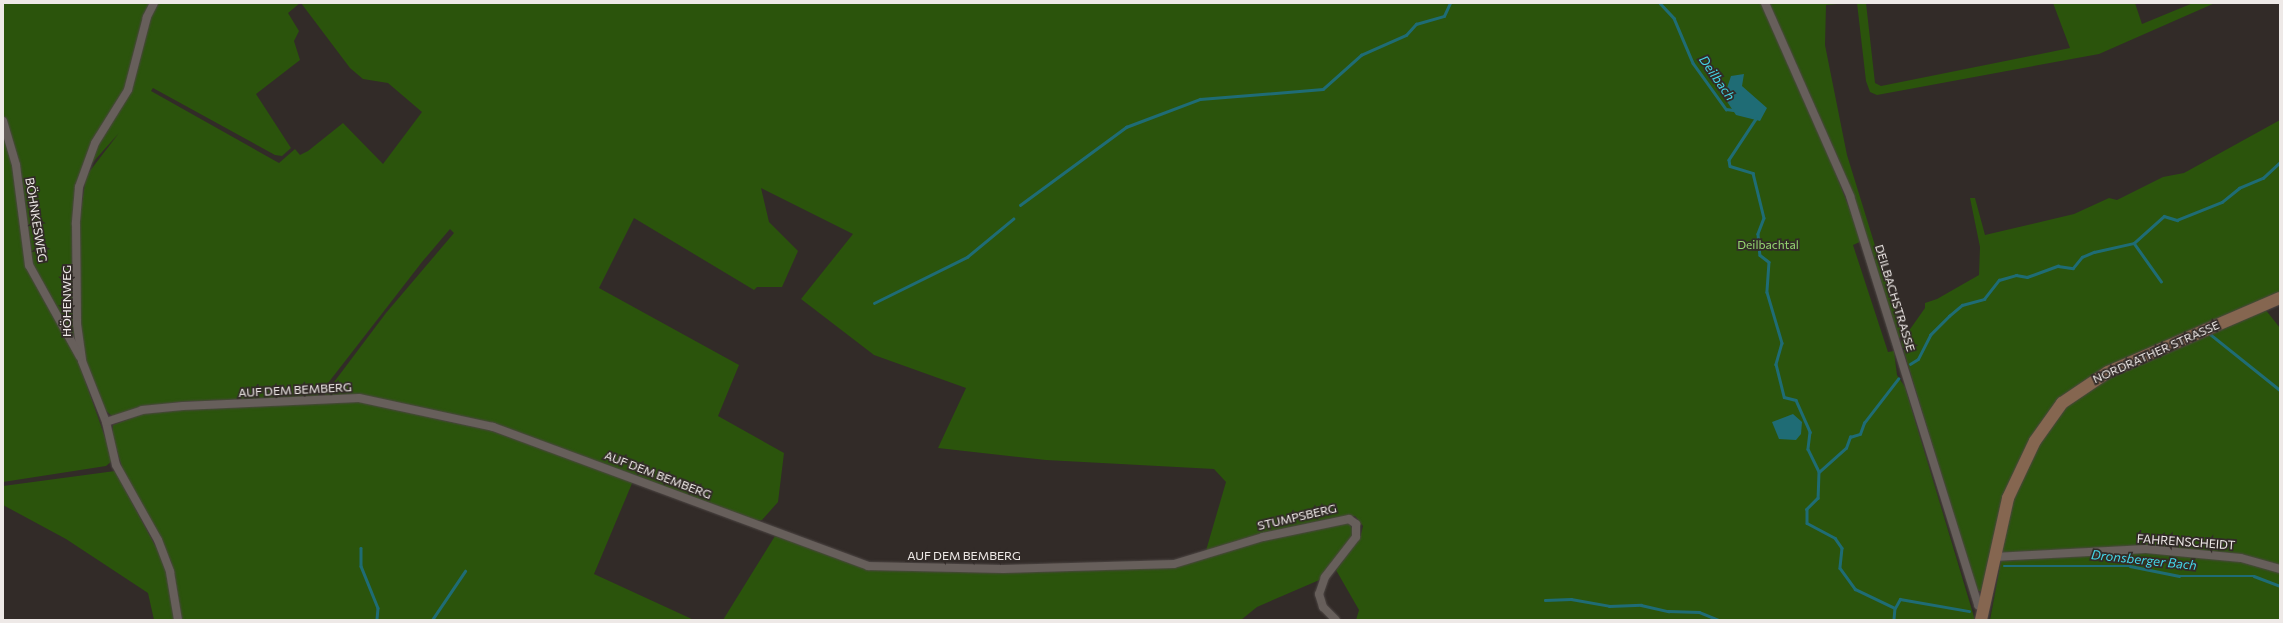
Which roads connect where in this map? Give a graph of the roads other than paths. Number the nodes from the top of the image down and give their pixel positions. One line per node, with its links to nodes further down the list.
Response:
1 (154, 3): 5 (street, HÖHENWEG)
2 (1765, 3): 10 (street, DEILBACHSTRASSE)
3 (3, 121): 5 (street, BÖHNKESWEG)
4 (2280, 298): 8 (main road, NORDRATHER STRASSE)
5 (82, 361): 6 (street, HÖHENWEG)
6 (106, 422): 7 (street, AUF DEM BEMBERG); 11 (street, HÖHENWEG)
7 (1202, 557): 12 (street, STUMPSBERG)
8 (1994, 557): 9 (street, FAHRENSCHEIDT); 10 (main road, NORDRATHER STRASSE)
9 (2280, 569)
10 (1982, 605): 13 (main road, NORDRATHER STRASSE)
11 (178, 620)
12 (1336, 620)
13 (1980, 620)

